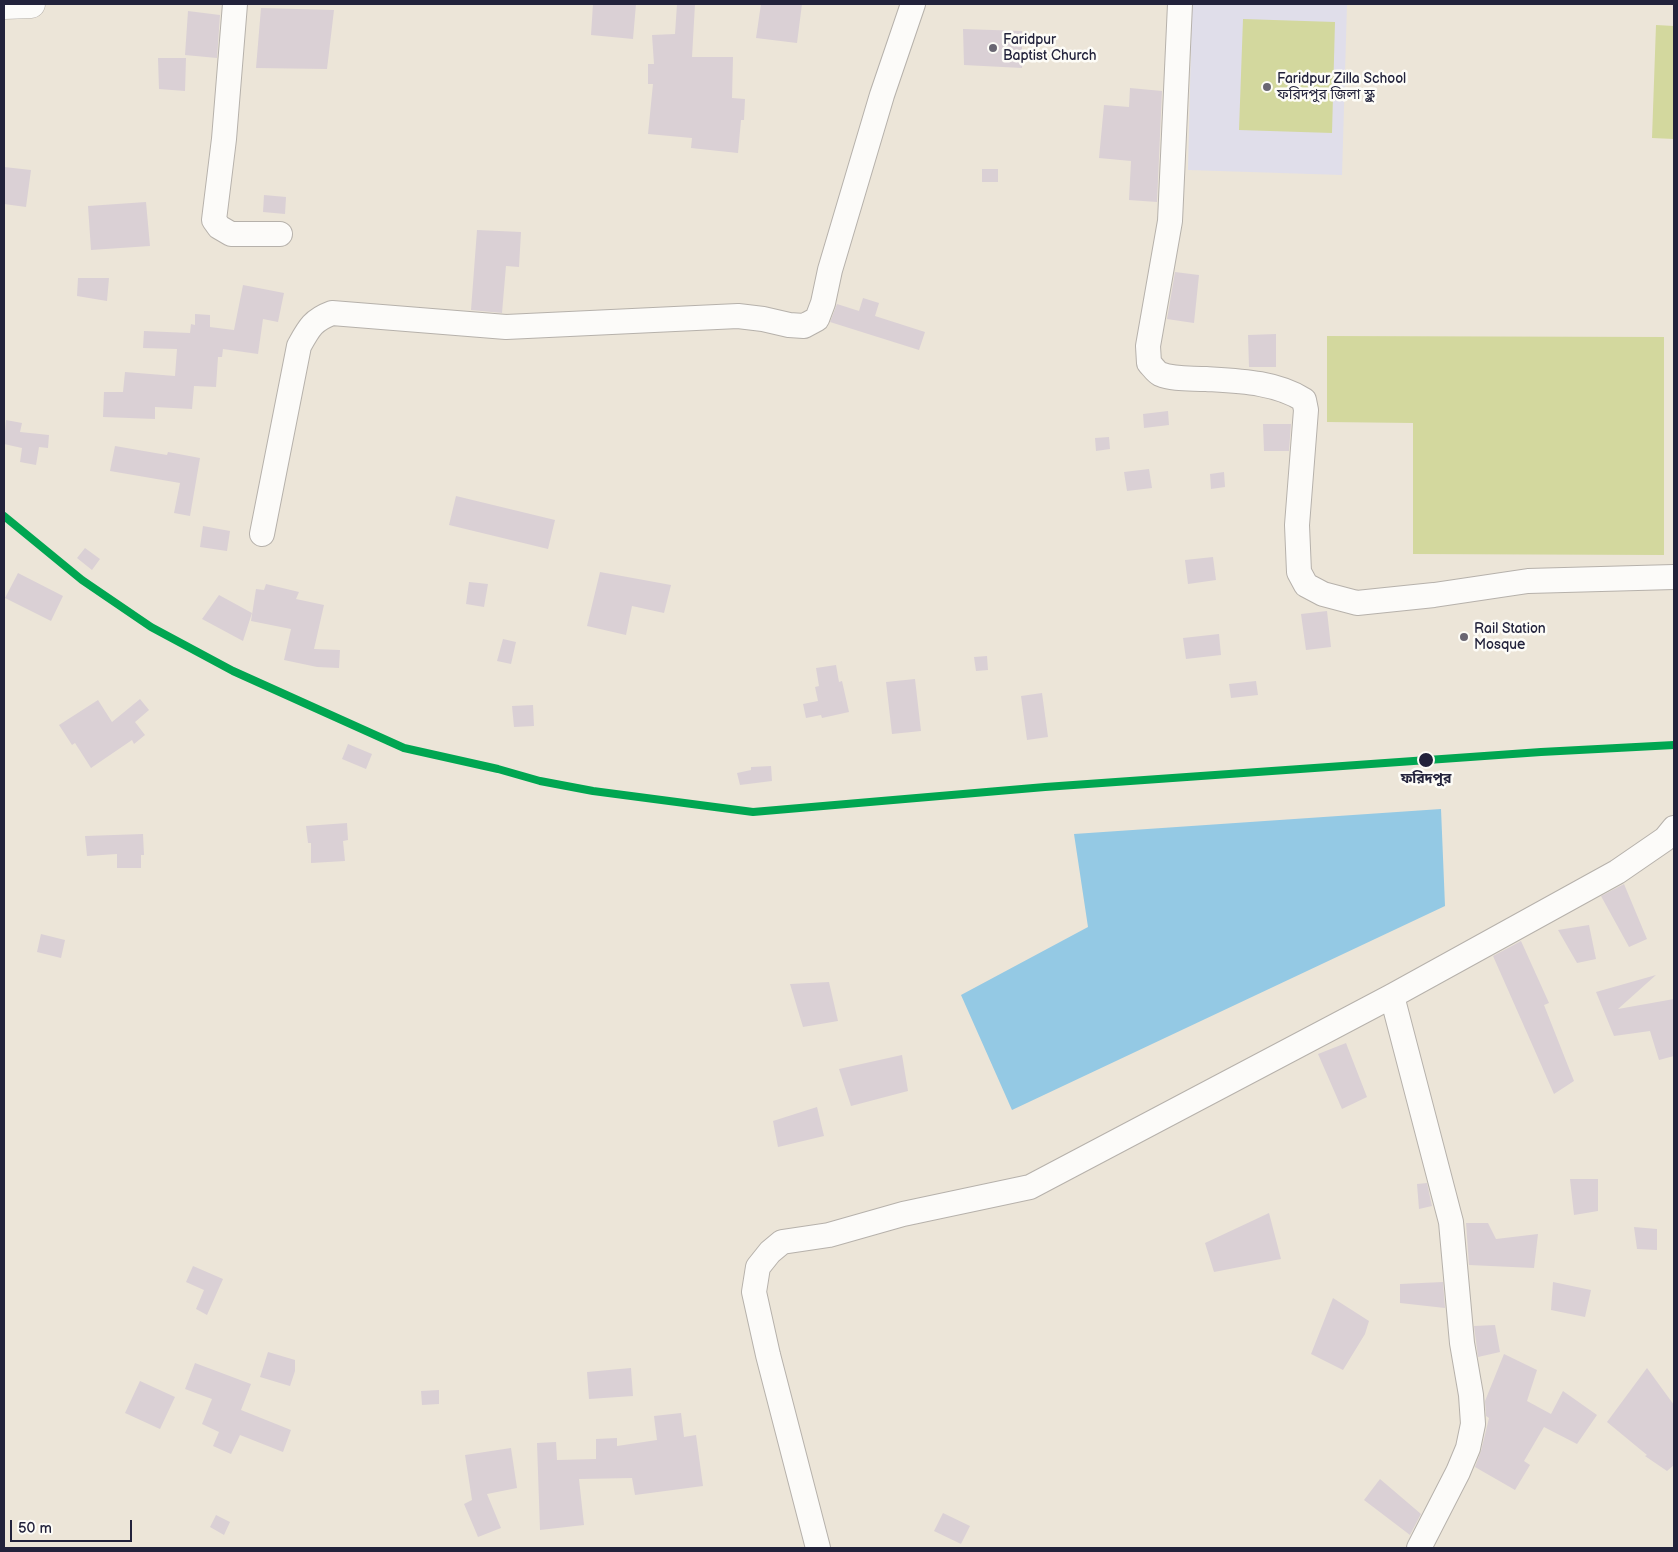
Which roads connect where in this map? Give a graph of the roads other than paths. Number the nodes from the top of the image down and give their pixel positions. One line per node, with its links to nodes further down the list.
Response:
1 (31, 4): 5 (highway)
2 (235, 4): 6 (street)
3 (913, 4): 7 (street)
4 (1180, 4): 8 (street)
5 (4, 5)
6 (280, 234)
7 (262, 534)
8 (1674, 576)
9 (1674, 828): 10 (street)
10 (1392, 996): 11 (street); 12 (street)
11 (818, 1548)
12 (1419, 1548)

